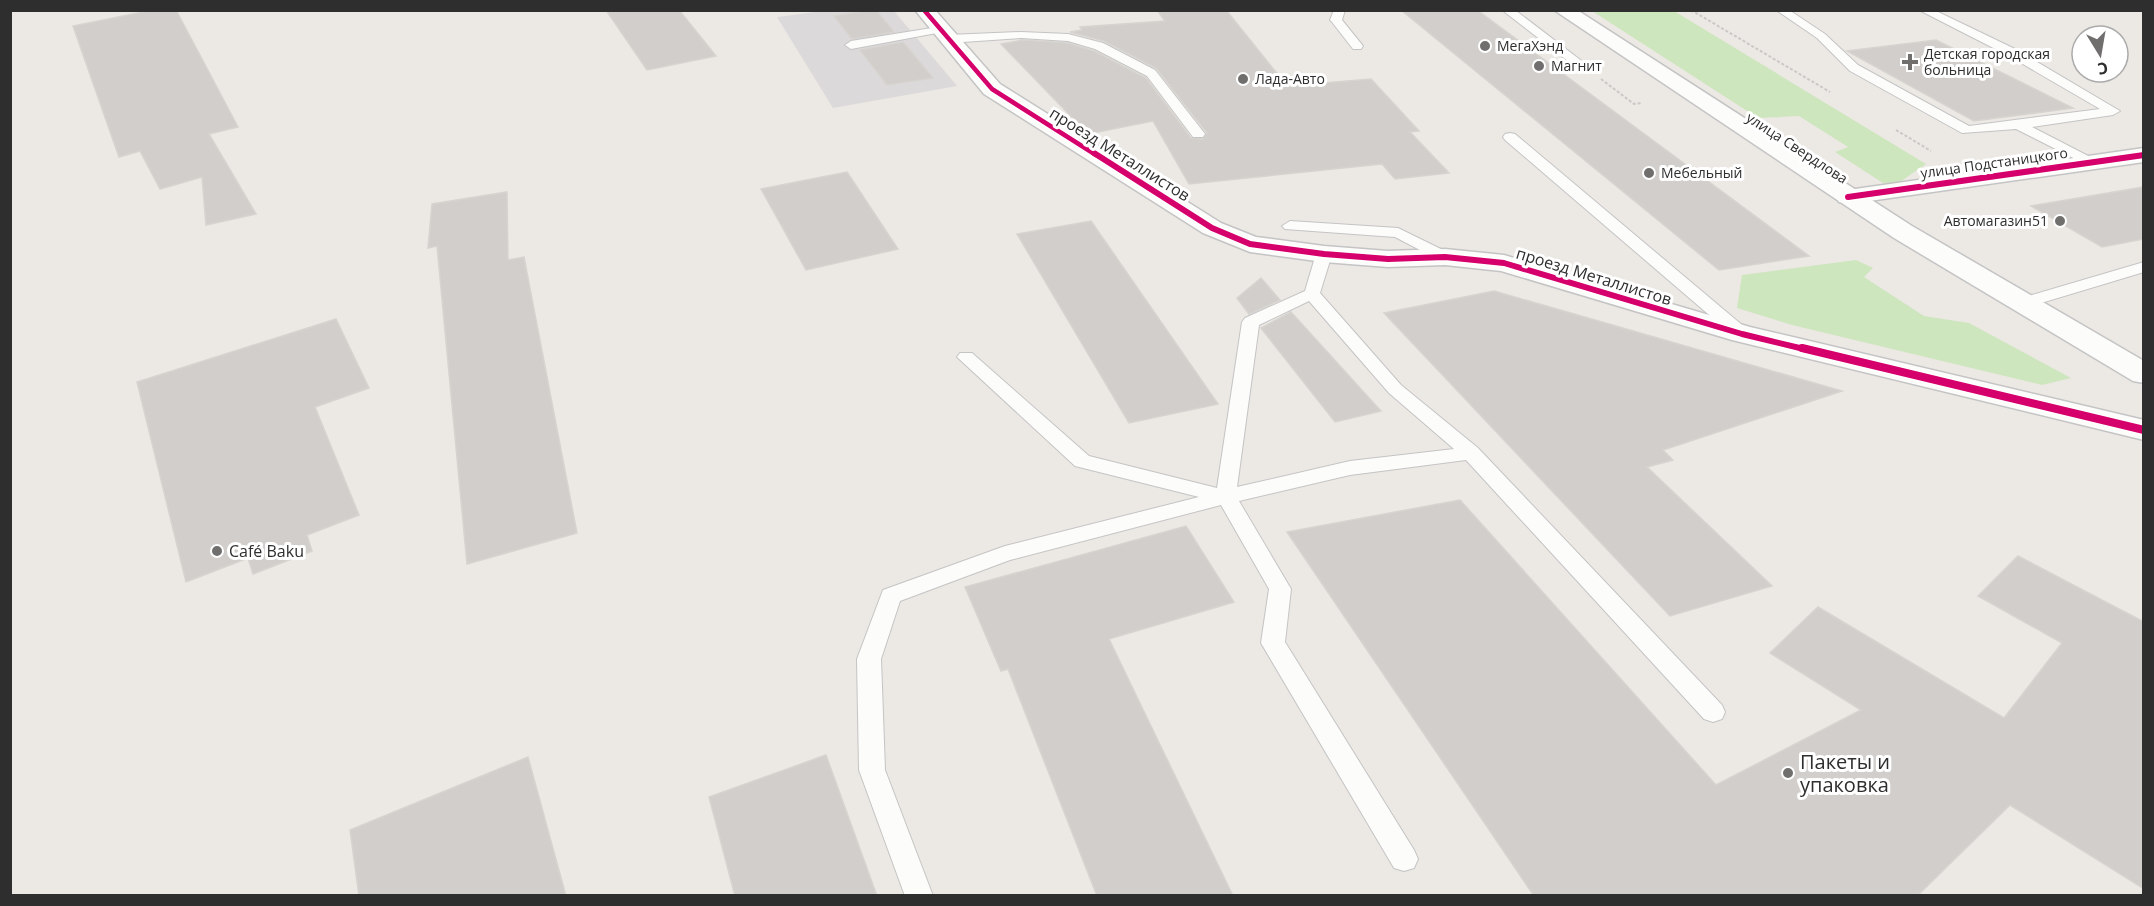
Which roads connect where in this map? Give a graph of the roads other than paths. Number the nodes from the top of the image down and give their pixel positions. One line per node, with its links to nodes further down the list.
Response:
1 (1340, 10): 8 (lane)
2 (1507, 10): 9 (lane)
3 (1563, 10): 15 (street, улица Свердлова)
4 (1781, 10): 10 (lane)
5 (1924, 10): 10 (lane)
6 (936, 26): 7 (lane); 11 (lane); 17 (street, проезд Металлистов)
7 (851, 45)
8 (1357, 46)
9 (1577, 62)
10 (2018, 125): 14 (lane)
11 (1198, 134)
12 (1510, 137): 22 (lane)
13 (2144, 155): 14 (street, улица Подстаницкого)
14 (2091, 162): 15 (street, улица Подстаницкого)
15 (1848, 197): 21 (street, улица Свердлова)
16 (1290, 226): 18 (lane)
17 (1324, 254): 18 (street, проезд Металлистов); 20 (lane)
18 (1445, 257): 22 (street, проезд Металлистов)
19 (2144, 267): 21 (lane)
20 (1312, 294): 26 (lane); 27 (lane)
21 (2021, 303): 24 (street, улица Свердлова)
22 (1742, 334): 25 (street, проезд Металлистов)
23 (966, 357): 27 (lane)
24 (2144, 374)
25 (2144, 430)
26 (1471, 453): 27 (lane); 28 (lane)
27 (1226, 496): 29 (lane); 30 (lane)
28 (1713, 712)
29 (1404, 859)
30 (919, 896)

